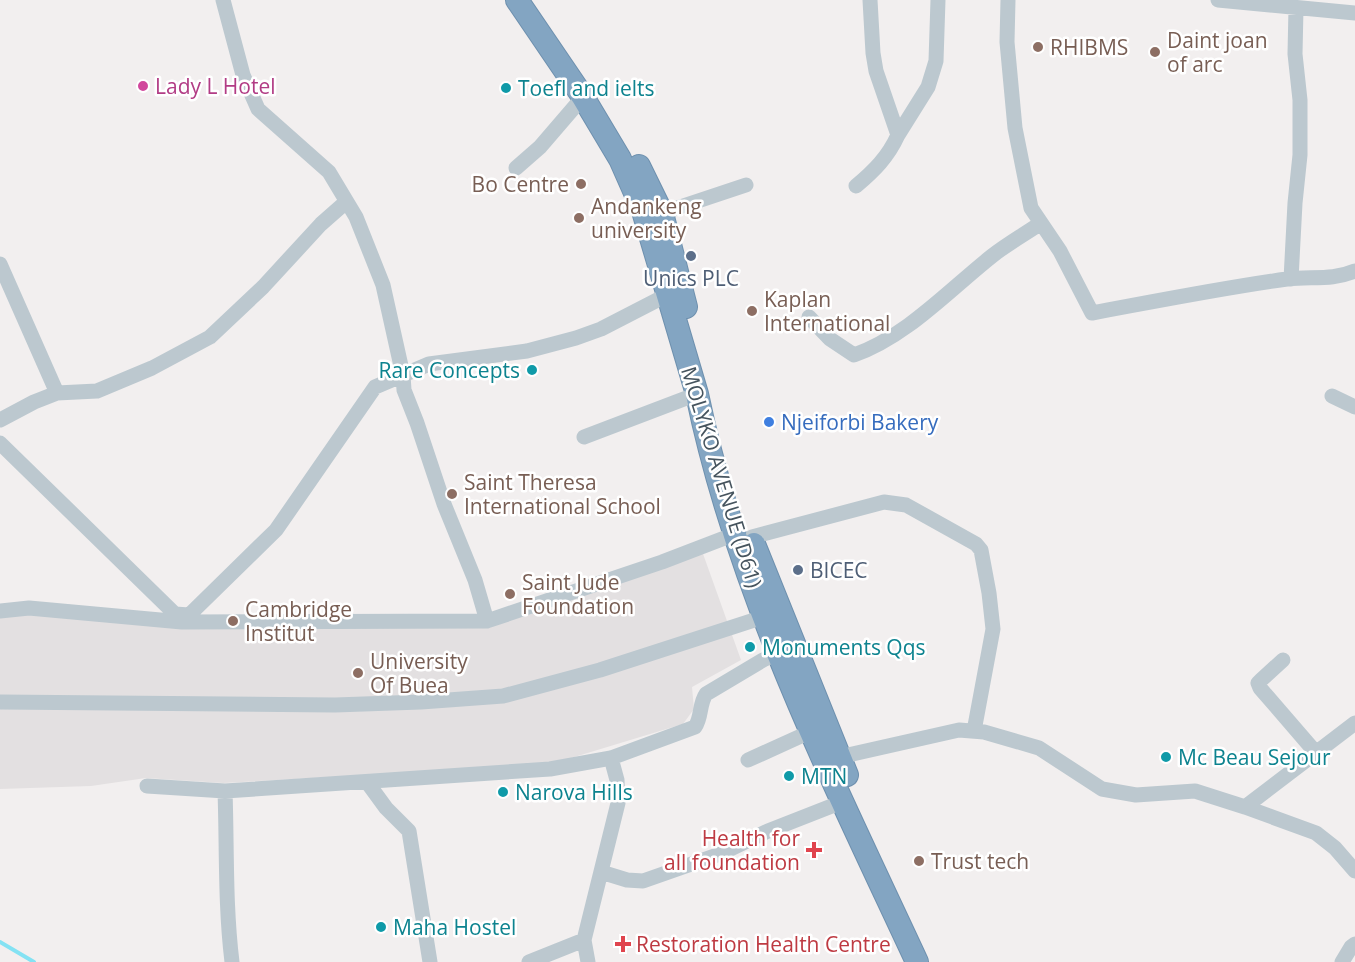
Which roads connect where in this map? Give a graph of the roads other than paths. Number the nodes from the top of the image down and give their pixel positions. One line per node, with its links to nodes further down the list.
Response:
1 (223, 0): 16 (street)
2 (517, 0): 11 (highway, MOLYKO AVENUE (D61))
3 (533, 0): 17 (highway, MOLYKO AVENUE (D61))
4 (870, 0): 12 (street)
5 (938, 0): 12 (street)
6 (1008, 0): 18 (street)
7 (1218, 0): 8 (street)
8 (1267, 2): 9 (street)
9 (1296, 8): 10 (street); 21 (street)
10 (1355, 13)
11 (583, 97): 13 (street); 22 (highway, MOLYKO AVENUE (D61))
12 (898, 135): 15 (street)
13 (516, 168)
14 (746, 185): 17 (street)
15 (856, 186)
16 (346, 202): 24 (street); 25 (street)
17 (662, 213): 32 (highway, MOLYKO AVENUE (D61))
18 (1041, 223): 21 (street); 23 (street)
19 (0, 264): 25 (street)
20 (1355, 271): 21 (street)
21 (1291, 279)
22 (667, 296): 24 (street); 26 (highway, MOLYKO AVENUE (D61))
23 (809, 317)
24 (403, 375): 35 (street); 36 (street)
25 (57, 393): 29 (street)
26 (698, 394): 30 (street); 32 (highway, MOLYKO AVENUE (D61))
27 (1332, 396): 28 (street)
28 (1355, 407)
29 (0, 420)
30 (584, 437)
31 (0, 443): 35 (street)
32 (743, 535): 34 (highway, MOLYKO AVENUE (D61)); 36 (street); 42 (street)
33 (0, 611): 35 (street)
34 (773, 614): 37 (highway, MOLYKO AVENUE (D61)); 39 (street); 44 (highway, MOLYKO AVENUE (D61))
35 (186, 619): 36 (street)
36 (487, 621)
37 (778, 653): 41 (highway, MOLYKO AVENUE (D61)); 45 (street)
38 (1283, 660): 43 (street)
39 (0, 702)
40 (1355, 723): 43 (street)
41 (812, 731): 46 (street); 50 (highway, MOLYKO AVENUE (D61))
42 (974, 731): 44 (street); 51 (street)
43 (1317, 754): 51 (street)
44 (839, 757): 61 (highway, MOLYKO AVENUE (D61))
45 (611, 758): 47 (street); 53 (street)
46 (748, 759)
47 (367, 782): 49 (street); 57 (street)
48 (147, 786): 49 (street)
49 (225, 791): 56 (street)
50 (842, 802): 53 (street); 60 (highway, MOLYKO AVENUE (D61))
51 (1245, 807): 52 (street)
52 (1355, 871)
53 (601, 873): 54 (street)
54 (584, 940): 58 (street); 59 (street)
55 (1355, 944): 62 (street)
56 (232, 962)
57 (430, 962)
58 (529, 962)
59 (588, 962)
60 (917, 962)
61 (932, 962)
62 (1342, 962)

